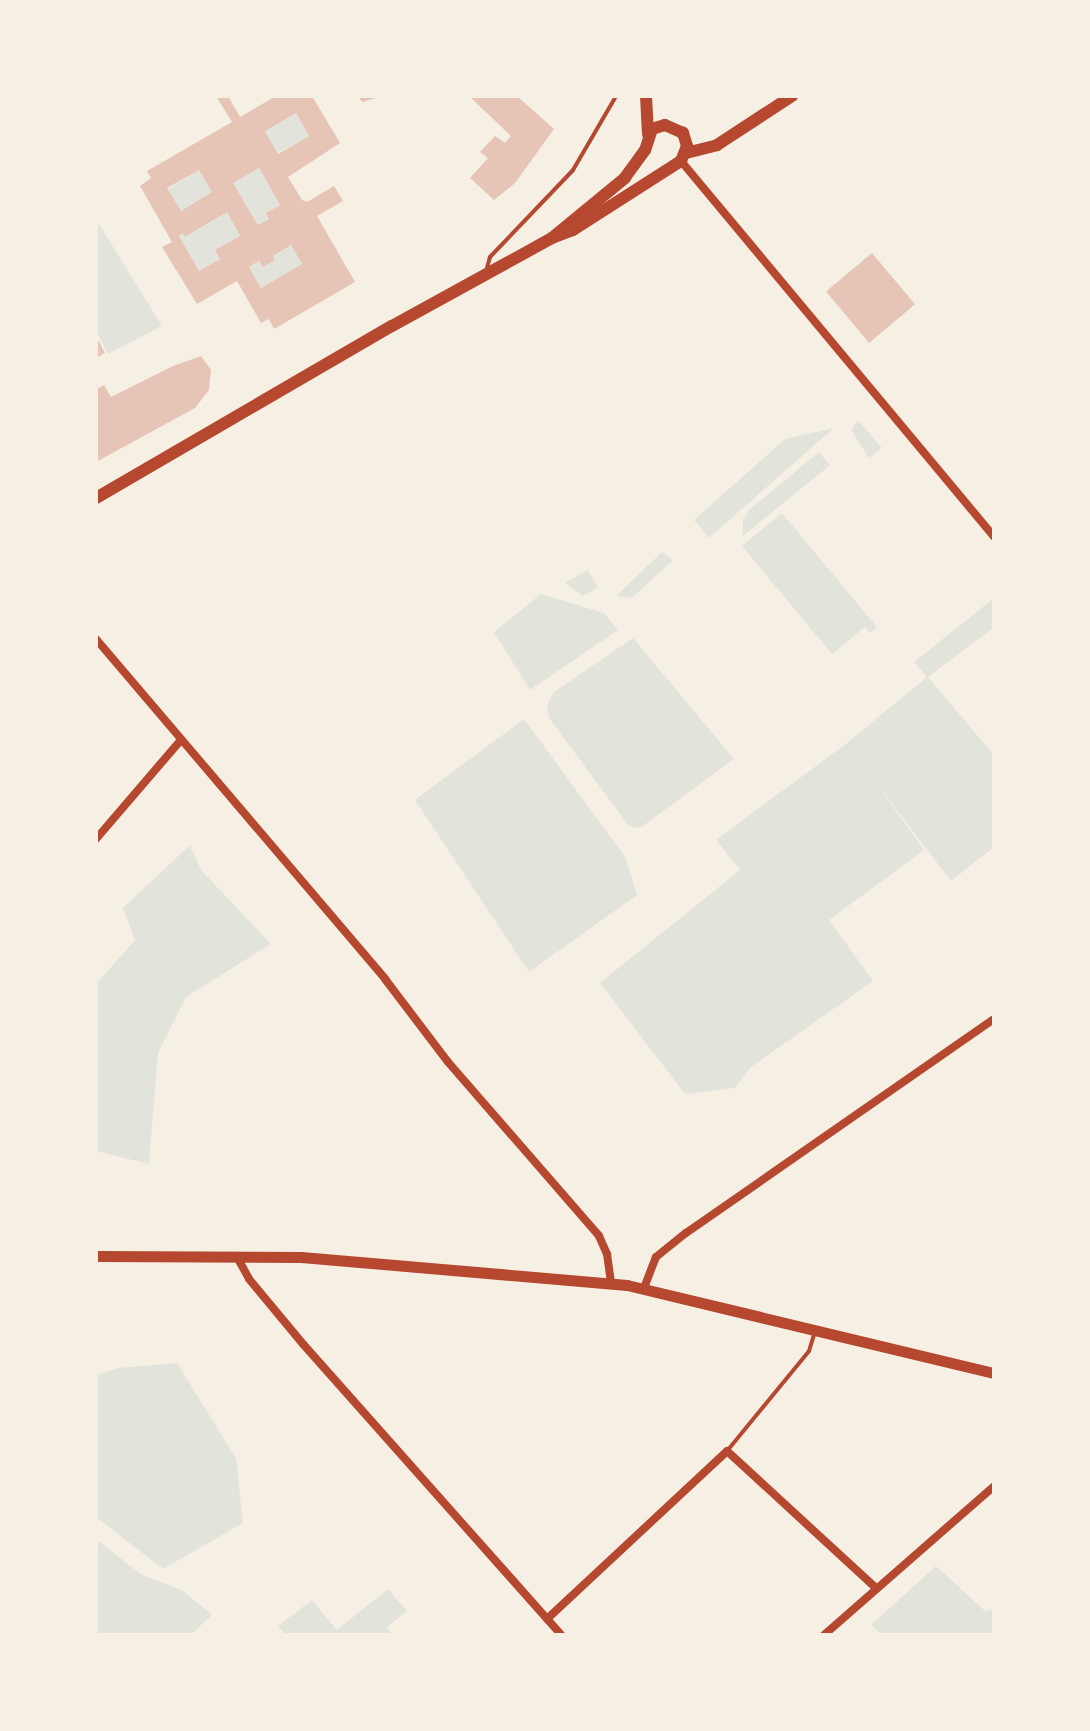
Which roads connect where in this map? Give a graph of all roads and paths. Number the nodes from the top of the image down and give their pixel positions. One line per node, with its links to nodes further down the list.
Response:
1 (616, 96): 9 (lane)
2 (646, 96): 4 (main road)
3 (792, 96): 6 (main road)
4 (648, 134): 5 (main road); 6 (main road)
5 (645, 150): 7 (main road); 8 (main road)
6 (683, 157): 7 (main road); 11 (street)
7 (668, 167): 8 (main road)
8 (552, 238): 9 (main road)
9 (487, 276): 10 (main road)
10 (96, 498)
11 (994, 537)
12 (96, 639): 13 (street)
13 (181, 740): 14 (street); 18 (street)
14 (96, 839)
15 (994, 1019): 19 (street)
16 (96, 1256): 17 (street)
17 (237, 1257): 18 (street); 25 (street)
18 (611, 1283): 19 (street)
19 (644, 1288): 20 (street)
20 (815, 1331): 21 (street); 22 (lane)
21 (994, 1373)
22 (727, 1451): 24 (street); 25 (street)
23 (994, 1486): 24 (street)
24 (876, 1588): 27 (street)
25 (547, 1619): 26 (street)
26 (561, 1635)
27 (824, 1635)

